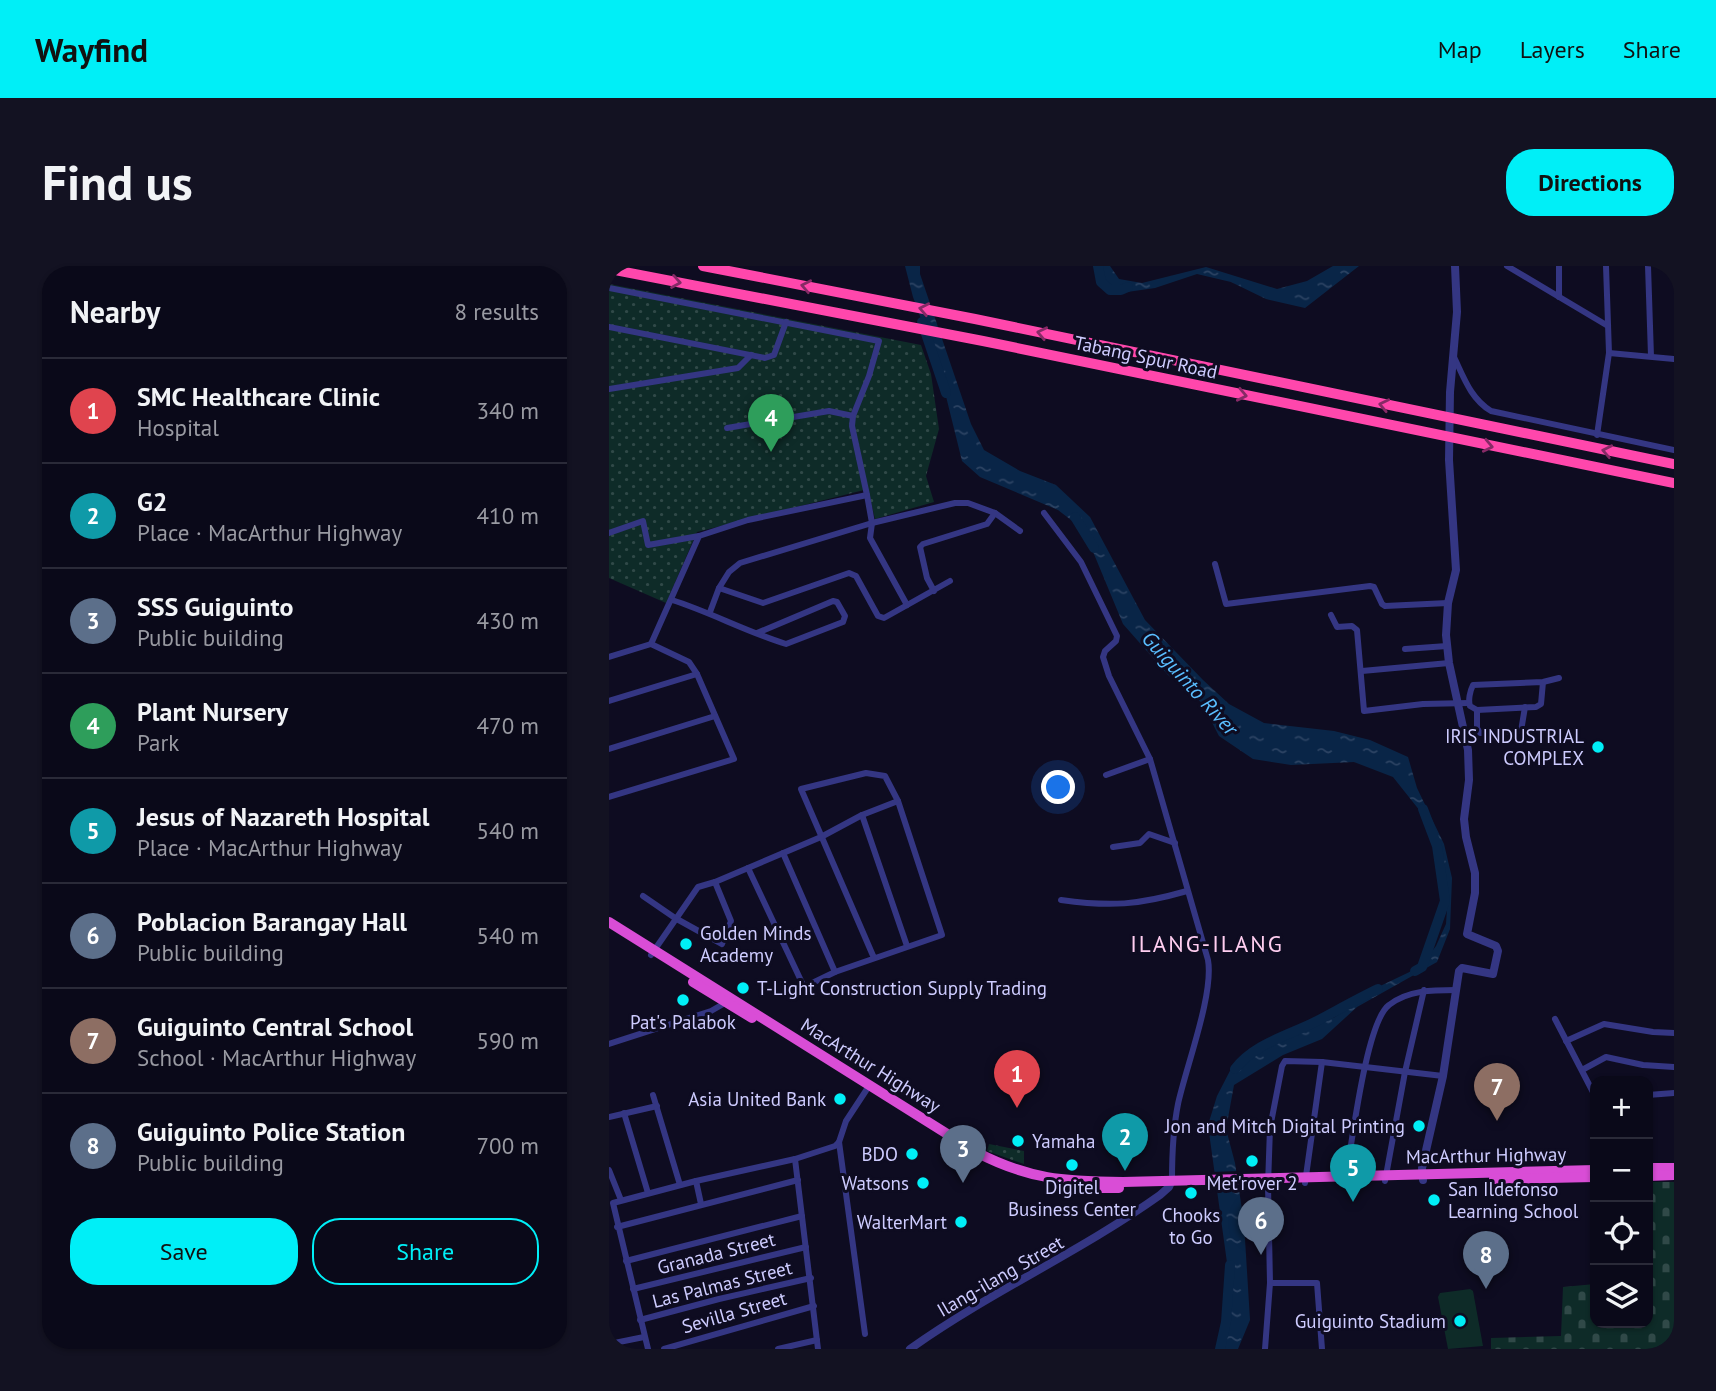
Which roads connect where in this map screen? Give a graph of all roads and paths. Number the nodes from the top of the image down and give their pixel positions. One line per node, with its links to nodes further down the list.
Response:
1 (703, 266): 25 (highway, Tabang Spur Road, one-way to 1)
2 (1455, 266): 18 (street)
3 (1507, 266): 9 (street)
4 (1520, 266): 9 (street)
5 (1559, 266): 11 (street)
6 (1606, 266): 13 (street)
7 (1648, 266): 17 (street)
8 (609, 270): 26 (highway, Tabang Spur Road, one-way to 26)
9 (1520, 275): 11 (street)
10 (609, 288): 12 (street)
11 (1559, 297): 13 (street)
12 (786, 322): 16 (street); 21 (street)
13 (1608, 326): 15 (street)
14 (609, 327): 16 (street)
15 (1609, 353): 17 (street); 23 (street)
16 (751, 355): 20 (street)
17 (1651, 356): 19 (street)
18 (1454, 357): 23 (street); 39 (street)
19 (1674, 359)
20 (609, 389)
21 (853, 416): 22 (street); 27 (street)
22 (727, 428)
23 (1597, 435): 24 (street)
24 (1674, 450)
25 (1674, 464)
26 (1674, 484)
27 (867, 495): 30 (street); 33 (street)
28 (995, 513): 30 (street); 31 (street); 37 (street)
29 (1044, 513): 60 (street)
30 (871, 523): 36 (street); 40 (street)
31 (1020, 531)
32 (609, 533): 33 (street)
33 (699, 536): 38 (street)
34 (1215, 565): 39 (street)
35 (950, 581): 37 (street)
36 (719, 588): 40 (street); 41 (street)
37 (934, 591): 40 (street)
38 (672, 600): 41 (street); 44 (street)
39 (1448, 603): 45 (street)
40 (907, 605)
41 (710, 612): 43 (street)
42 (1331, 615): 49 (street)
43 (757, 633): 43 (street)
44 (651, 644): 47 (street); 50 (street)
45 (1447, 646): 46 (street); 48 (street)
46 (1405, 649)
47 (609, 657)
48 (1449, 663): 49 (street); 54 (street)
49 (1362, 671): 54 (street)
50 (697, 674): 53 (street); 58 (street)
51 (1559, 678): 52 (street)
52 (1543, 682): 55 (street); 56 (street)
53 (609, 701)
54 (1457, 702): 55 (street); 82 (street)
55 (1469, 703): 57 (street)
56 (1525, 707): 57 (street); 57 (street)
57 (1477, 710)
58 (715, 716): 59 (street); 62 (street)
59 (609, 749)
60 (1150, 759): 61 (street); 66 (street)
61 (1107, 775)
62 (609, 797)
63 (898, 801): 64 (street); 65 (street); 77 (street)
64 (862, 815): 65 (street); 77 (street)
65 (821, 837): 68 (street); 79 (street)
66 (1175, 844): 67 (street); 71 (street)
67 (1113, 847)
68 (783, 853): 69 (street); 80 (street)
69 (748, 868): 70 (street); 80 (street)
70 (715, 882): 74 (street); 74 (street)
71 (1187, 891): 73 (street); 118 (street)
72 (643, 896): 74 (street)
73 (1061, 900)
74 (675, 918): 78 (street)
75 (609, 922): 78 (highway, MacArthur Highway)
76 (609, 929): 78 (highway, MacArthur Highway)
77 (907, 946): 79 (street)
78 (652, 953): 83 (highway, MacArthur Highway)
79 (874, 958): 80 (street)
80 (835, 972)
81 (1424, 990): 82 (street); 90 (street); 92 (street)
82 (1456, 990): 93 (street)
83 (727, 1000): 87 (street); 95 (highway, MacArthur Highway)
84 (1555, 1019): 86 (street)
85 (1674, 1033): 86 (street)
86 (1566, 1041): 91 (street)
87 (609, 1044)
88 (1322, 1062): 90 (street); 116 (street); 117 (street)
89 (1674, 1066): 91 (street)
90 (1365, 1067): 92 (street); 110 (street)
91 (1582, 1070): 94 (street)
92 (1405, 1072): 93 (street); 113 (street)
93 (1443, 1076): 111 (street)
94 (1590, 1086)
95 (868, 1088): 102 (street); 118 (highway, MacArthur Highway)
96 (1674, 1093): 98 (street)
97 (653, 1094): 99 (street)
98 (1653, 1095)
99 (657, 1106): 100 (street); 119 (street)
100 (624, 1113): 101 (street); 120 (street)
101 (609, 1117)
102 (839, 1142): 103 (street); 132 (street)
103 (795, 1158): 114 (street); 115 (street)
104 (1653, 1168): 105 (highway)
105 (1674, 1168)
106 (609, 1170): 121 (street)
107 (1590, 1170): 111 (highway, MacArthur Highway)
108 (1653, 1175): 109 (highway)
109 (1674, 1175)
110 (1346, 1176): 113 (highway, MacArthur Highway); 116 (highway, MacArthur Highway)
111 (1423, 1177): 112 (highway, MacArthur Highway); 113 (highway, MacArthur Highway)
112 (1590, 1177)
113 (1385, 1178): 116 (highway, MacArthur Highway)
114 (798, 1180): 122 (street); 123 (street)
115 (696, 1181): 119 (street); 122 (street)
116 (1305, 1181): 117 (highway, MacArthur Highway)
117 (1264, 1182): 118 (highway, MacArthur Highway); 128 (street)
118 (1170, 1184): 140 (street, Ilang-ilang Street)
119 (680, 1185): 120 (street)
120 (648, 1193): 121 (street)
121 (621, 1200): 124 (street)
122 (701, 1204): 124 (street)
123 (802, 1216): 125 (street); 126 (street)
124 (617, 1227): 126 (street)
125 (806, 1247): 127 (street); 129 (street, Granada Street)
126 (626, 1261): 129 (street)
127 (811, 1278): 130 (street); 131 (street, Las Palmas Street)
128 (1270, 1283): 141 (street); 142 (street)
129 (633, 1289): 131 (street)
130 (814, 1306): 134 (street); 137 (street, Sevilla Street)
131 (640, 1320): 133 (street)
132 (865, 1334)
133 (644, 1337): 135 (street); 136 (street)
134 (817, 1340): 138 (street); 139 (street)
135 (609, 1343)
136 (648, 1349)
137 (664, 1349)
138 (778, 1349)
139 (818, 1349)
140 (910, 1349)
141 (1265, 1349)
142 (1322, 1349)

